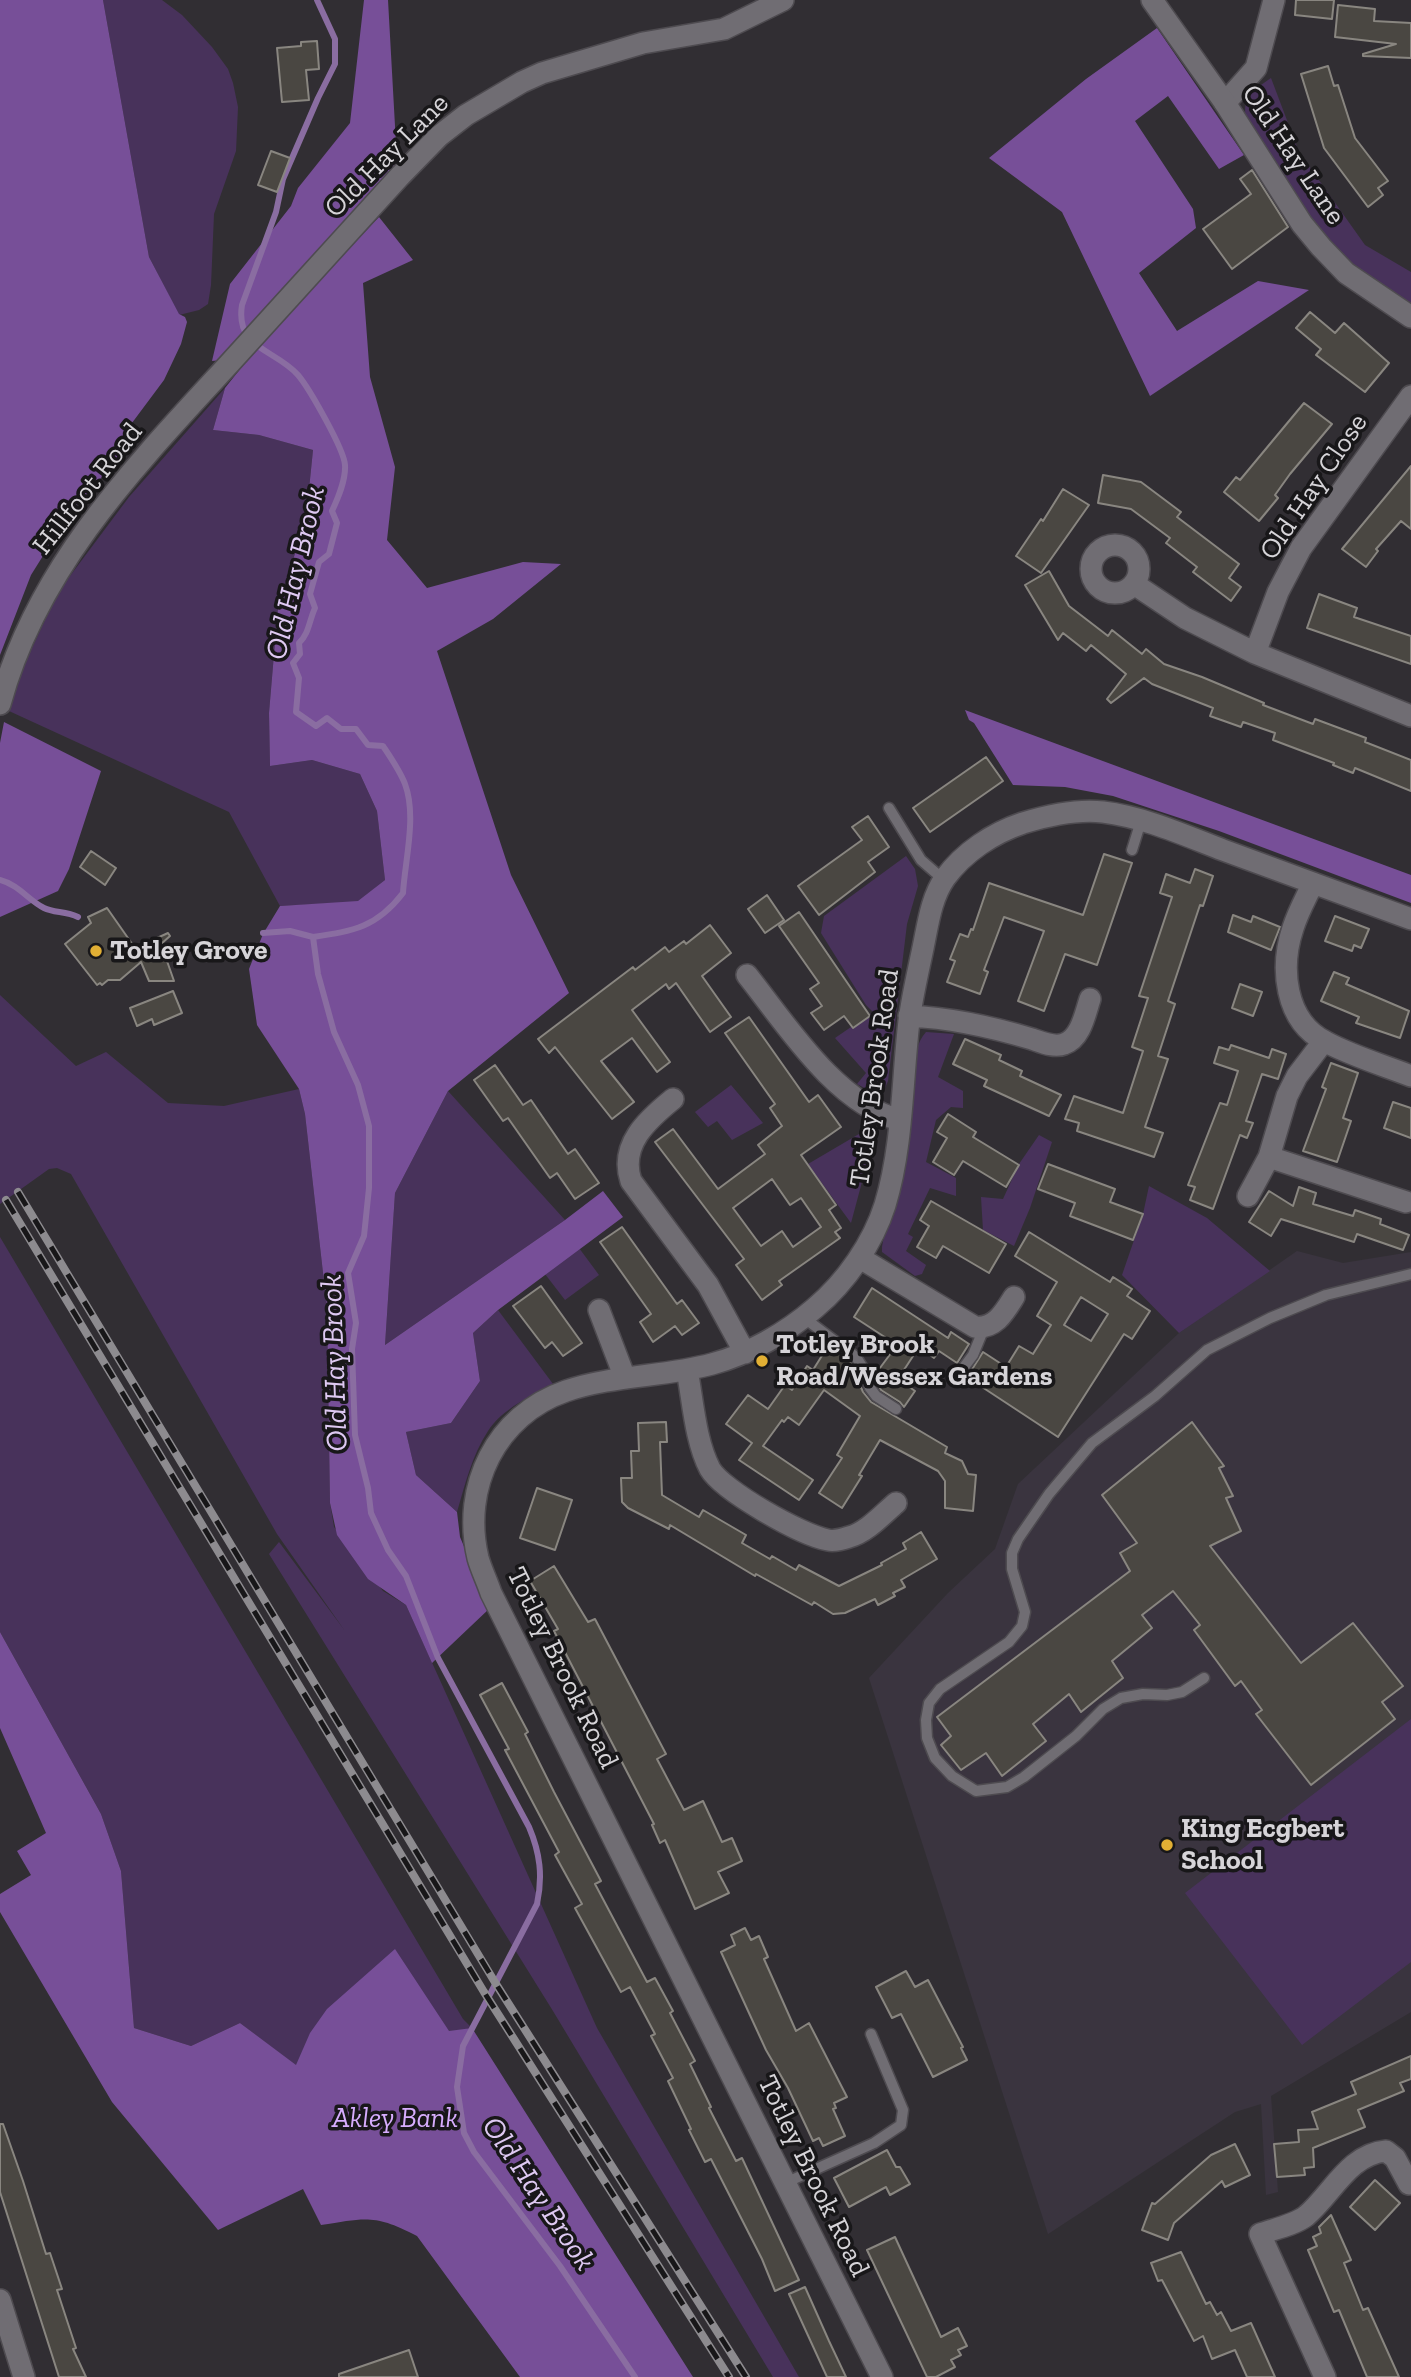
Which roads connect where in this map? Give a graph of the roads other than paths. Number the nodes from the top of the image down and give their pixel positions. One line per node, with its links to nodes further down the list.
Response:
1 (783, 0): 7 (street, Old Hay Lane)
2 (1152, 0): 4 (street, Old Hay Lane)
3 (1274, 0): 4 (street)
4 (1225, 103): 5 (street, Old Hay Lane)
5 (1411, 317)
6 (1411, 396): 9 (street, Old Hay Close)
7 (173, 425): 10 (street, Hillfoot Road)
8 (1134, 584): 9 (street)
9 (1255, 653): 11 (street)
10 (0, 704)
11 (1411, 716)
12 (889, 808): 15 (lane)
13 (1141, 821): 14 (lane); 15 (street, Totley Brook Road); 16 (street, Totley Brook Road)
14 (1132, 849)
15 (944, 880): 20 (street, Totley Brook Road)
16 (1312, 883): 17 (street, Totley Brook Road); 21 (street)
17 (1411, 919)
18 (747, 975): 24 (street)
19 (1090, 999): 20 (street)
20 (909, 1016): 24 (street, Totley Brook Road)
21 (1323, 1042): 22 (street); 25 (street)
22 (1411, 1076)
23 (673, 1099): 34 (street)
24 (900, 1120): 28 (street, Totley Brook Road)
25 (1269, 1157): 26 (street); 27 (street)
26 (1248, 1196)
27 (1406, 1202)
28 (860, 1258): 32 (street, Totley Brook Road); 33 (street)
29 (1411, 1274): 40 (lane)
30 (1014, 1297): 33 (street)
31 (599, 1310): 37 (street)
32 (803, 1317): 34 (street, Totley Brook Road); 38 (lane)
33 (984, 1328): 36 (lane)
34 (745, 1353): 35 (street, Totley Brook Road)
35 (687, 1370): 37 (street, Totley Brook Road); 39 (street)
36 (961, 1371)
37 (625, 1378): 42 (street, Totley Brook Road)
38 (896, 1409)
39 (896, 1503)
40 (1204, 1678)
41 (871, 2034): 42 (lane)
42 (785, 2183): 46 (street, Totley Brook Road)
43 (1409, 2184): 47 (street)
44 (0, 2300): 45 (street)
45 (24, 2377)
46 (882, 2377)
47 (1325, 2377)

